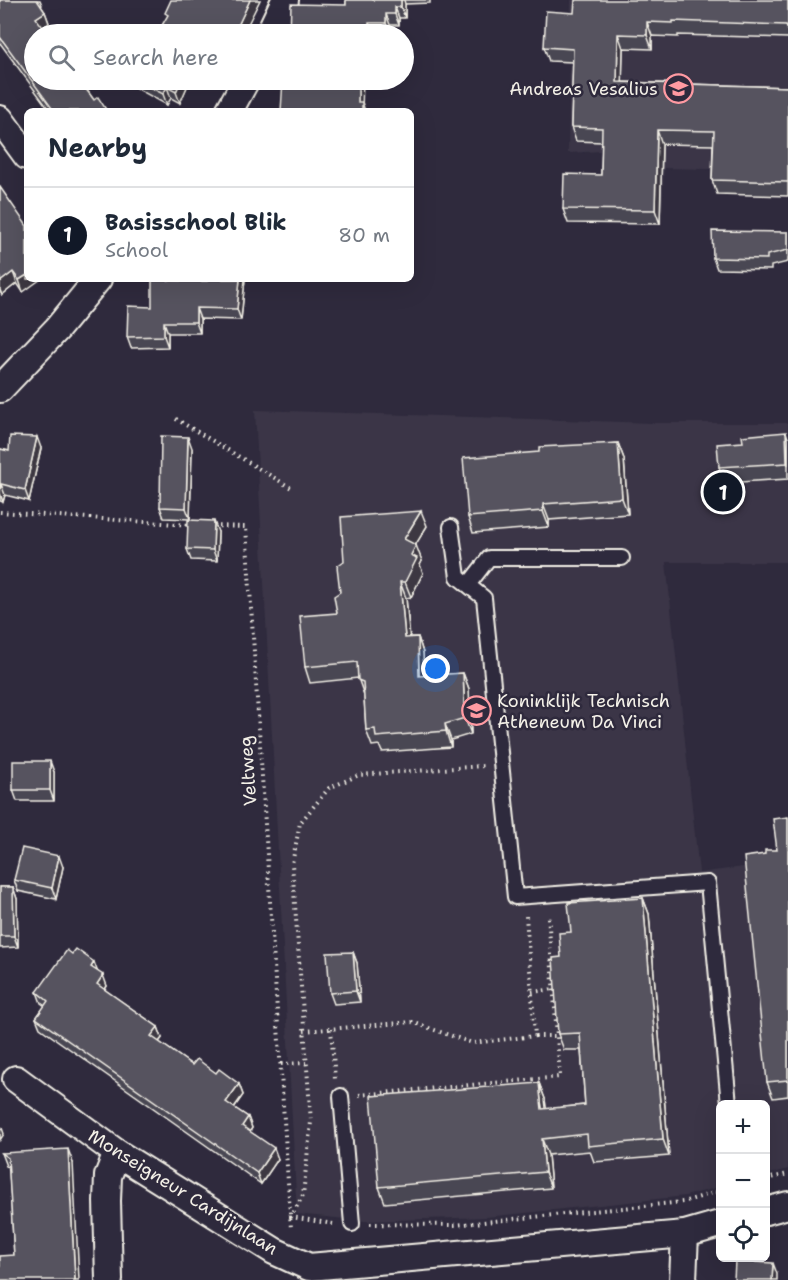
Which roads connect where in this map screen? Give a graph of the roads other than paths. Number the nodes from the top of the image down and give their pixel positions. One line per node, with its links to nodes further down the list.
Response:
1 (285, 0): 2 (street)
2 (274, 24)
3 (241, 90): 4 (street)
4 (231, 108)
5 (0, 119): 6 (street)
6 (24, 152)
7 (96, 282): 8 (street)
8 (0, 389)
9 (451, 527): 11 (lane)
10 (622, 558): 11 (lane)
11 (468, 585): 14 (lane)
12 (16, 1079): 15 (street, Monseigneur Cardijnlaan)
13 (341, 1096): 18 (lane)
14 (729, 1100)
15 (117, 1153): 21 (street, Monseigneur Cardijnlaan); 22 (street)
16 (788, 1204): 17 (street)
17 (770, 1209)
18 (352, 1224)
19 (716, 1225): 20 (street)
20 (685, 1233): 21 (street); 23 (street)
21 (303, 1269)
22 (109, 1280)
23 (683, 1280)

